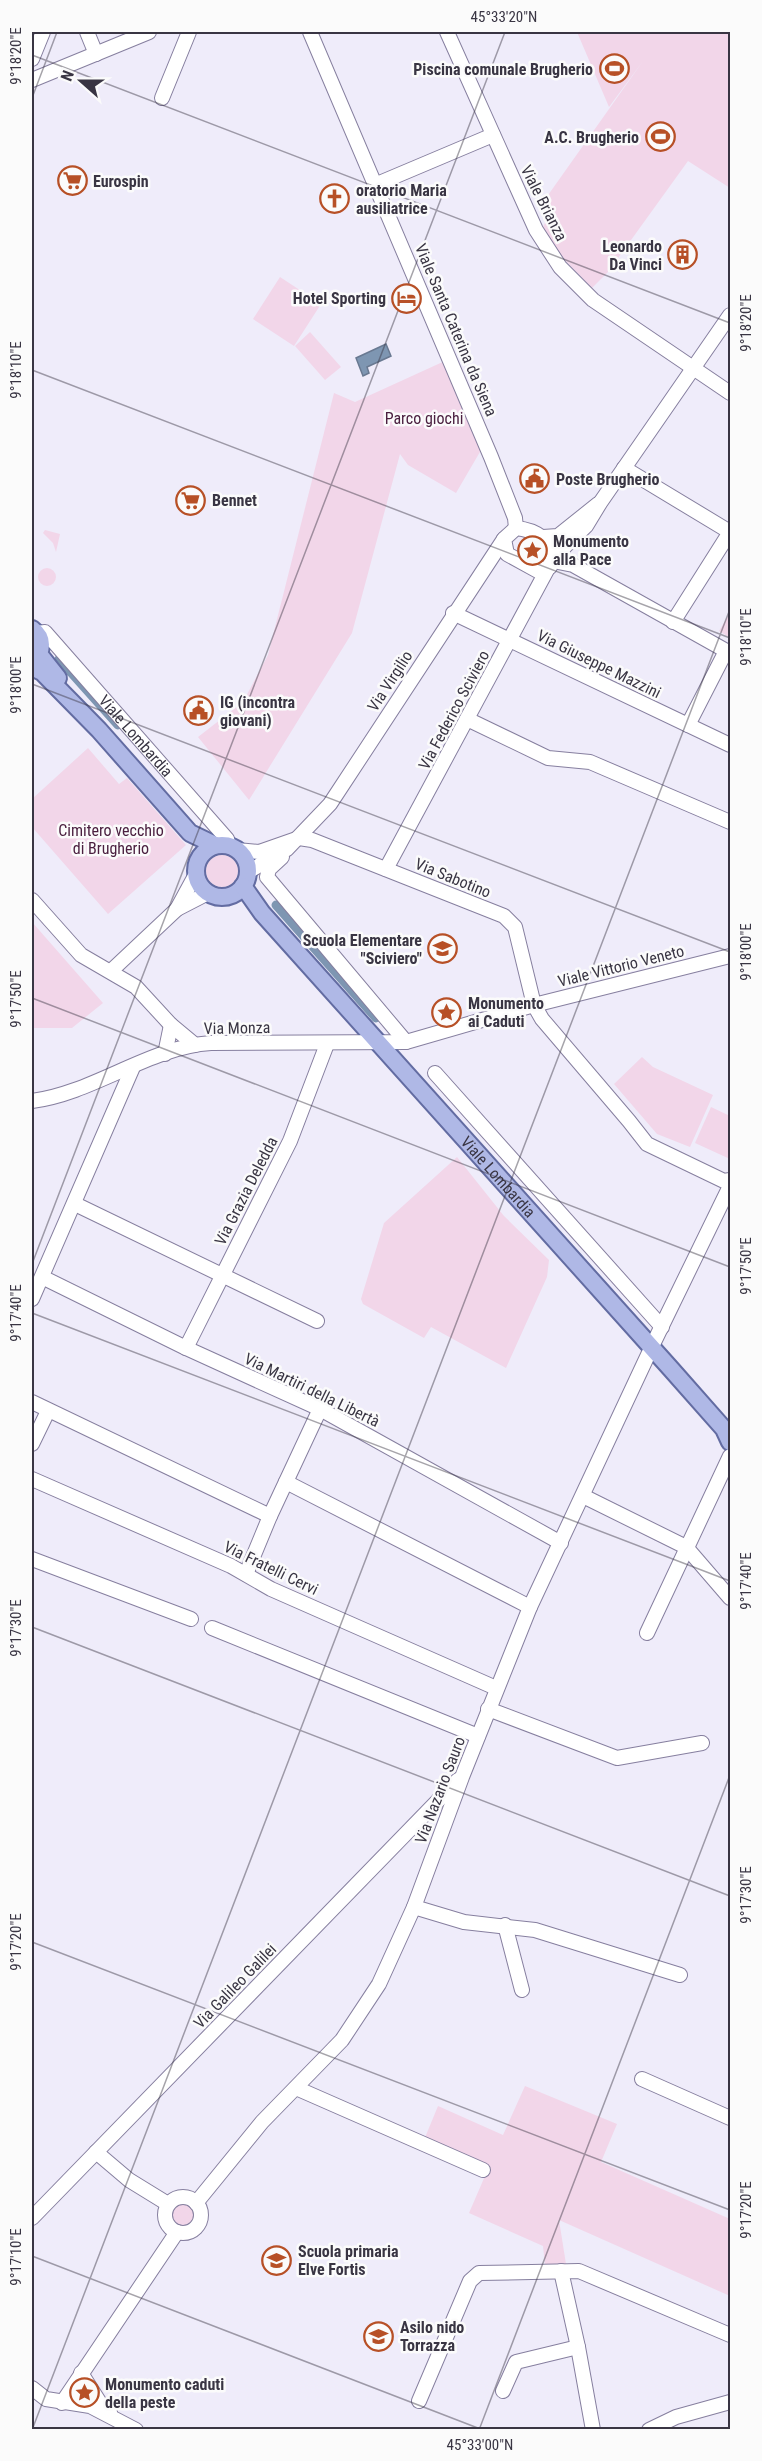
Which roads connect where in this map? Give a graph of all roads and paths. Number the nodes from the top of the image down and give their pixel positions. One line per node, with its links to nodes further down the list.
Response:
1 (43, 32): 8 (street)
2 (87, 32): 7 (street)
3 (149, 32): 7 (street)
4 (189, 32): 10 (street)
5 (310, 32): 12 (street, Viale Santa Caterina da Siena)
6 (447, 32): 11 (street, Viale Brianza)
7 (96, 54): 9 (street)
8 (32, 58)
9 (32, 80)
10 (162, 98)
11 (493, 135): 12 (street); 14 (street, Viale Brianza)
12 (377, 184): 18 (street, Viale Santa Caterina da Siena)
13 (730, 315): 14 (street, Via Federico Sciviero)
14 (694, 368): 15 (street, Viale Brianza); 16 (street, Via Federico Sciviero)
15 (730, 393)
16 (624, 468): 17 (street, Via Federico Sciviero); 19 (street)
17 (600, 503): 20 (street); 22 (street, Via Federico Sciviero)
18 (516, 528): 20 (street); 21 (street)
19 (730, 532): 24 (street)
20 (543, 537): 22 (street)
21 (504, 539): 22 (street); 23 (street, Via Virgilio)
22 (552, 562): 24 (street); 26 (street, Via Federico Sciviero)
23 (453, 613): 26 (street, Via Giuseppe Mazzini); 34 (street, Via Virgilio)
24 (673, 622): 27 (street)
25 (34, 631): 28 (main road); 35 (street, Viale Lombardia)
26 (511, 639): 29 (street, Via Federico Sciviero); 30 (street, Via Giuseppe Mazzini)
27 (728, 652): 30 (street)
28 (34, 661): 33 (main road, Viale Lombardia)
29 (467, 719): 32 (street); 37 (street, Via Federico Sciviero)
30 (688, 725): 31 (street, Via Giuseppe Mazzini)
31 (730, 745)
32 (730, 822)
33 (190, 833): 35 (main road, Viale Lombardia); 36 (main road, Viale Lombardia)
34 (299, 838): 35 (street, Via Virgilio); 37 (street, Via Sabotino); 38 (street, Via Virgilio); 48 (street)
35 (227, 847): 36 (main road); 38 (main road)
36 (197, 868): 39 (main road); 42 (street)
37 (386, 869): 46 (street, Via Sabotino)
38 (245, 879): 40 (main road); 43 (main road, Viale Lombardia)
39 (208, 893): 40 (main road); 42 (street)
40 (227, 896): 43 (main road, Viale Lombardia)
41 (32, 900): 45 (street)
42 (177, 909): 45 (street)
43 (262, 913): 49 (main road, Viale Lombardia)
44 (730, 956): 46 (street, Viale Vittorio Veneto)
45 (111, 971): 47 (street)
46 (534, 1005): 48 (street, Viale Vittorio Veneto); 56 (street, Via Sabotino)
47 (171, 1025): 51 (street); 52 (street)
48 (406, 1042): 49 (street, Viale Vittorio Veneto)
49 (380, 1043): 50 (street, Via Monza); 64 (main road, Viale Lombardia)
50 (327, 1044): 51 (street, Via Monza); 59 (street, Via Grazia Deledda)
51 (195, 1045): 52 (street, Via Monza)
52 (165, 1054): 53 (street, Via Monza)
53 (133, 1067): 55 (street, Via Monza); 58 (street)
54 (435, 1073): 63 (street, Viale Lombardia)
55 (32, 1101)
56 (730, 1178)
57 (730, 1186): 63 (street, Via Nazario Sauro)
58 (75, 1204): 59 (street); 60 (street)
59 (223, 1274): 62 (street); 65 (street, Via Grazia Deledda)
60 (42, 1277): 61 (street); 65 (street, Via Martiri della Libertà)
61 (32, 1299)
62 (316, 1321)
63 (662, 1327): 64 (street, Via Nazario Sauro)
64 (651, 1347): 69 (main road, Viale Lombardia); 74 (street, Via Nazario Sauro)
65 (186, 1348): 67 (street, Via Martiri della Libertà)
66 (32, 1402): 68 (street)
67 (320, 1409): 73 (street); 76 (street, Via Martiri della Libertà)
68 (48, 1411): 70 (street); 75 (street)
69 (730, 1442)
70 (32, 1444)
71 (730, 1456): 77 (street)
72 (32, 1479): 79 (street, Via Fratelli Cervi)
73 (285, 1482): 75 (street); 81 (street)
74 (583, 1496): 76 (street, Via Nazario Sauro); 77 (street)
75 (270, 1516): 79 (street)
76 (561, 1543): 81 (street, Via Nazario Sauro)
77 (686, 1548): 80 (street); 84 (street)
78 (32, 1559): 82 (street)
79 (246, 1574): 85 (street, Via Fratelli Cervi)
80 (730, 1598)
81 (530, 1607): 85 (street, Via Nazario Sauro)
82 (191, 1619)
83 (212, 1628): 87 (street)
84 (647, 1633)
85 (496, 1688): 86 (street, Via Nazario Sauro)
86 (488, 1709): 87 (street, Via Nazario Sauro); 88 (street)
87 (478, 1736): 89 (street, Via Nazario Sauro)
88 (702, 1743)
89 (462, 1777): 90 (street, Via Nazario Sauro); 97 (street, Via Galileo Galilei)
90 (414, 1907): 91 (street); 95 (street, Via Nazario Sauro)
91 (505, 1925): 92 (street); 93 (street)
92 (680, 1975)
93 (522, 1990)
94 (642, 2079): 96 (street)
95 (296, 2088): 98 (street); 99 (street, Via Nazario Sauro)
96 (730, 2118)
97 (96, 2152): 100 (street); 101 (street, Via Galileo Galilei)
98 (483, 2170)
99 (196, 2203): 100 (street); 102 (street)
100 (168, 2204): 102 (street)
101 (32, 2218)
102 (177, 2232): 106 (street)
103 (561, 2271): 104 (street); 105 (street); 109 (street)
104 (730, 2334)
105 (578, 2348): 108 (street); 113 (street)
106 (81, 2373): 111 (street); 112 (street)
107 (32, 2388): 111 (street)
108 (503, 2391)
109 (419, 2402)
110 (730, 2402): 114 (street)
111 (62, 2403): 112 (street)
112 (130, 2427)
113 (592, 2430)
114 (649, 2430)

